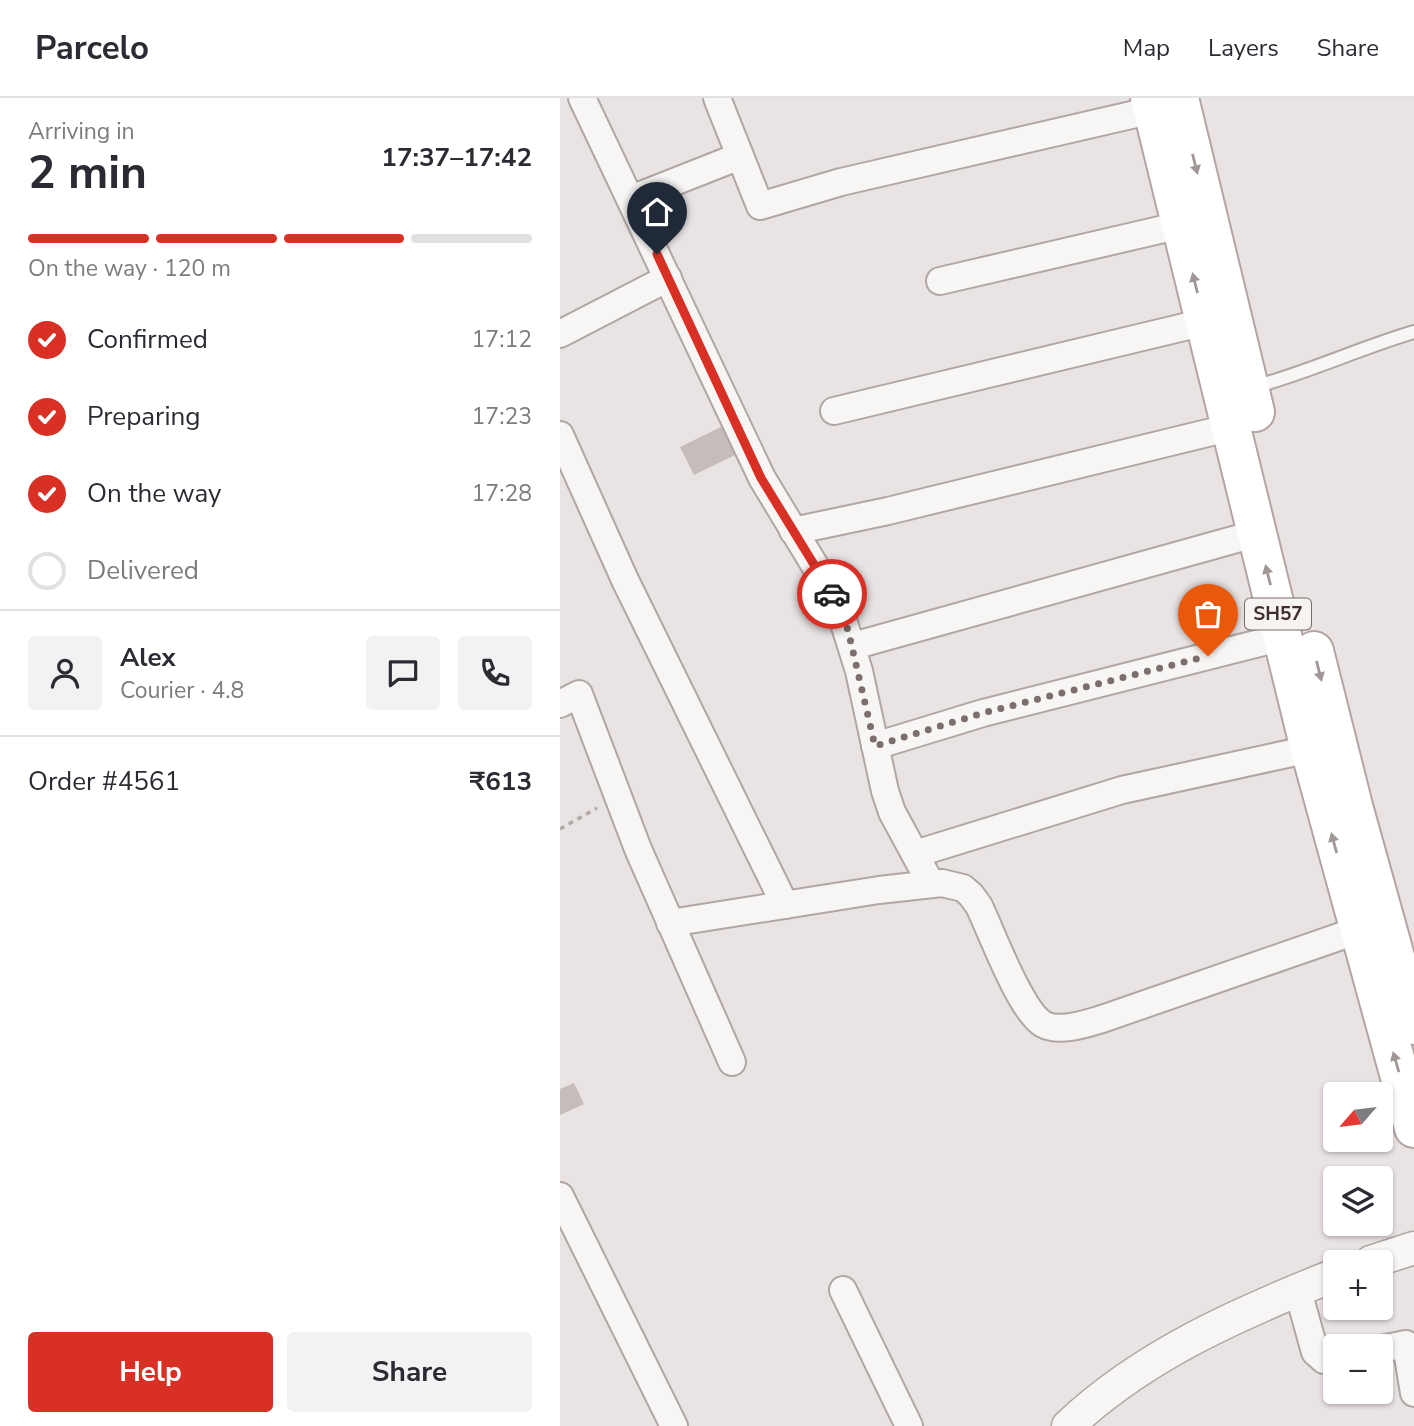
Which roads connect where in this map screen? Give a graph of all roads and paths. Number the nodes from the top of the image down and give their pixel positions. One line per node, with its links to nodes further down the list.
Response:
1 (582, 98): 5 (street)
2 (717, 98): 4 (street)
3 (1160, 102): 4 (street); 6 (main road, SH57); 12 (main road, SH57, one-way to 12)
4 (740, 156): 5 (street)
5 (631, 199): 7 (street)
6 (1181, 225): 8 (street); 9 (main road, SH57, one-way to 6)
7 (668, 278): 11 (street); 15 (street)
8 (940, 282)
9 (1205, 322): 12 (main road, SH57); 13 (street)
10 (1414, 332): 12 (lane)
11 (560, 334)
12 (1235, 403): 15 (street); 16 (main road, SH57); 28 (main road, SH57, one-way to 28)
13 (834, 411)
14 (560, 435): 26 (street)
15 (793, 531): 18 (street)
16 (1258, 533): 17 (main road, SH57, one-way to 16); 18 (street)
17 (1283, 636): 20 (street); 21 (main road, SH57)
18 (853, 646): 20 (street)
19 (560, 704): 22 (street)
20 (875, 746): 24 (street)
21 (1310, 749): 24 (street); 28 (main road, SH57, one-way to 21)
22 (617, 797): 23 (path); 27 (street)
23 (560, 829)
24 (915, 854): 25 (street)
25 (931, 884): 26 (street); 28 (street)
26 (785, 905): 27 (street)
27 (670, 923): 31 (street)
28 (1371, 926): 29 (main road, SH57); 32 (main road, SH57, one-way to 28)
29 (1407, 967): 30 (main road, SH57)
30 (1414, 1025)
31 (732, 1062)
32 (1414, 1128)
33 (560, 1196): 42 (street)
34 (1414, 1248): 35 (street)
35 (1393, 1255)
36 (1323, 1280): 38 (street)
37 (843, 1290): 43 (street)
38 (1298, 1290): 40 (street); 44 (street)
39 (1393, 1347): 41 (street)
40 (1323, 1359)
41 (1414, 1393)
42 (674, 1426)
43 (909, 1426)
44 (1068, 1426)

